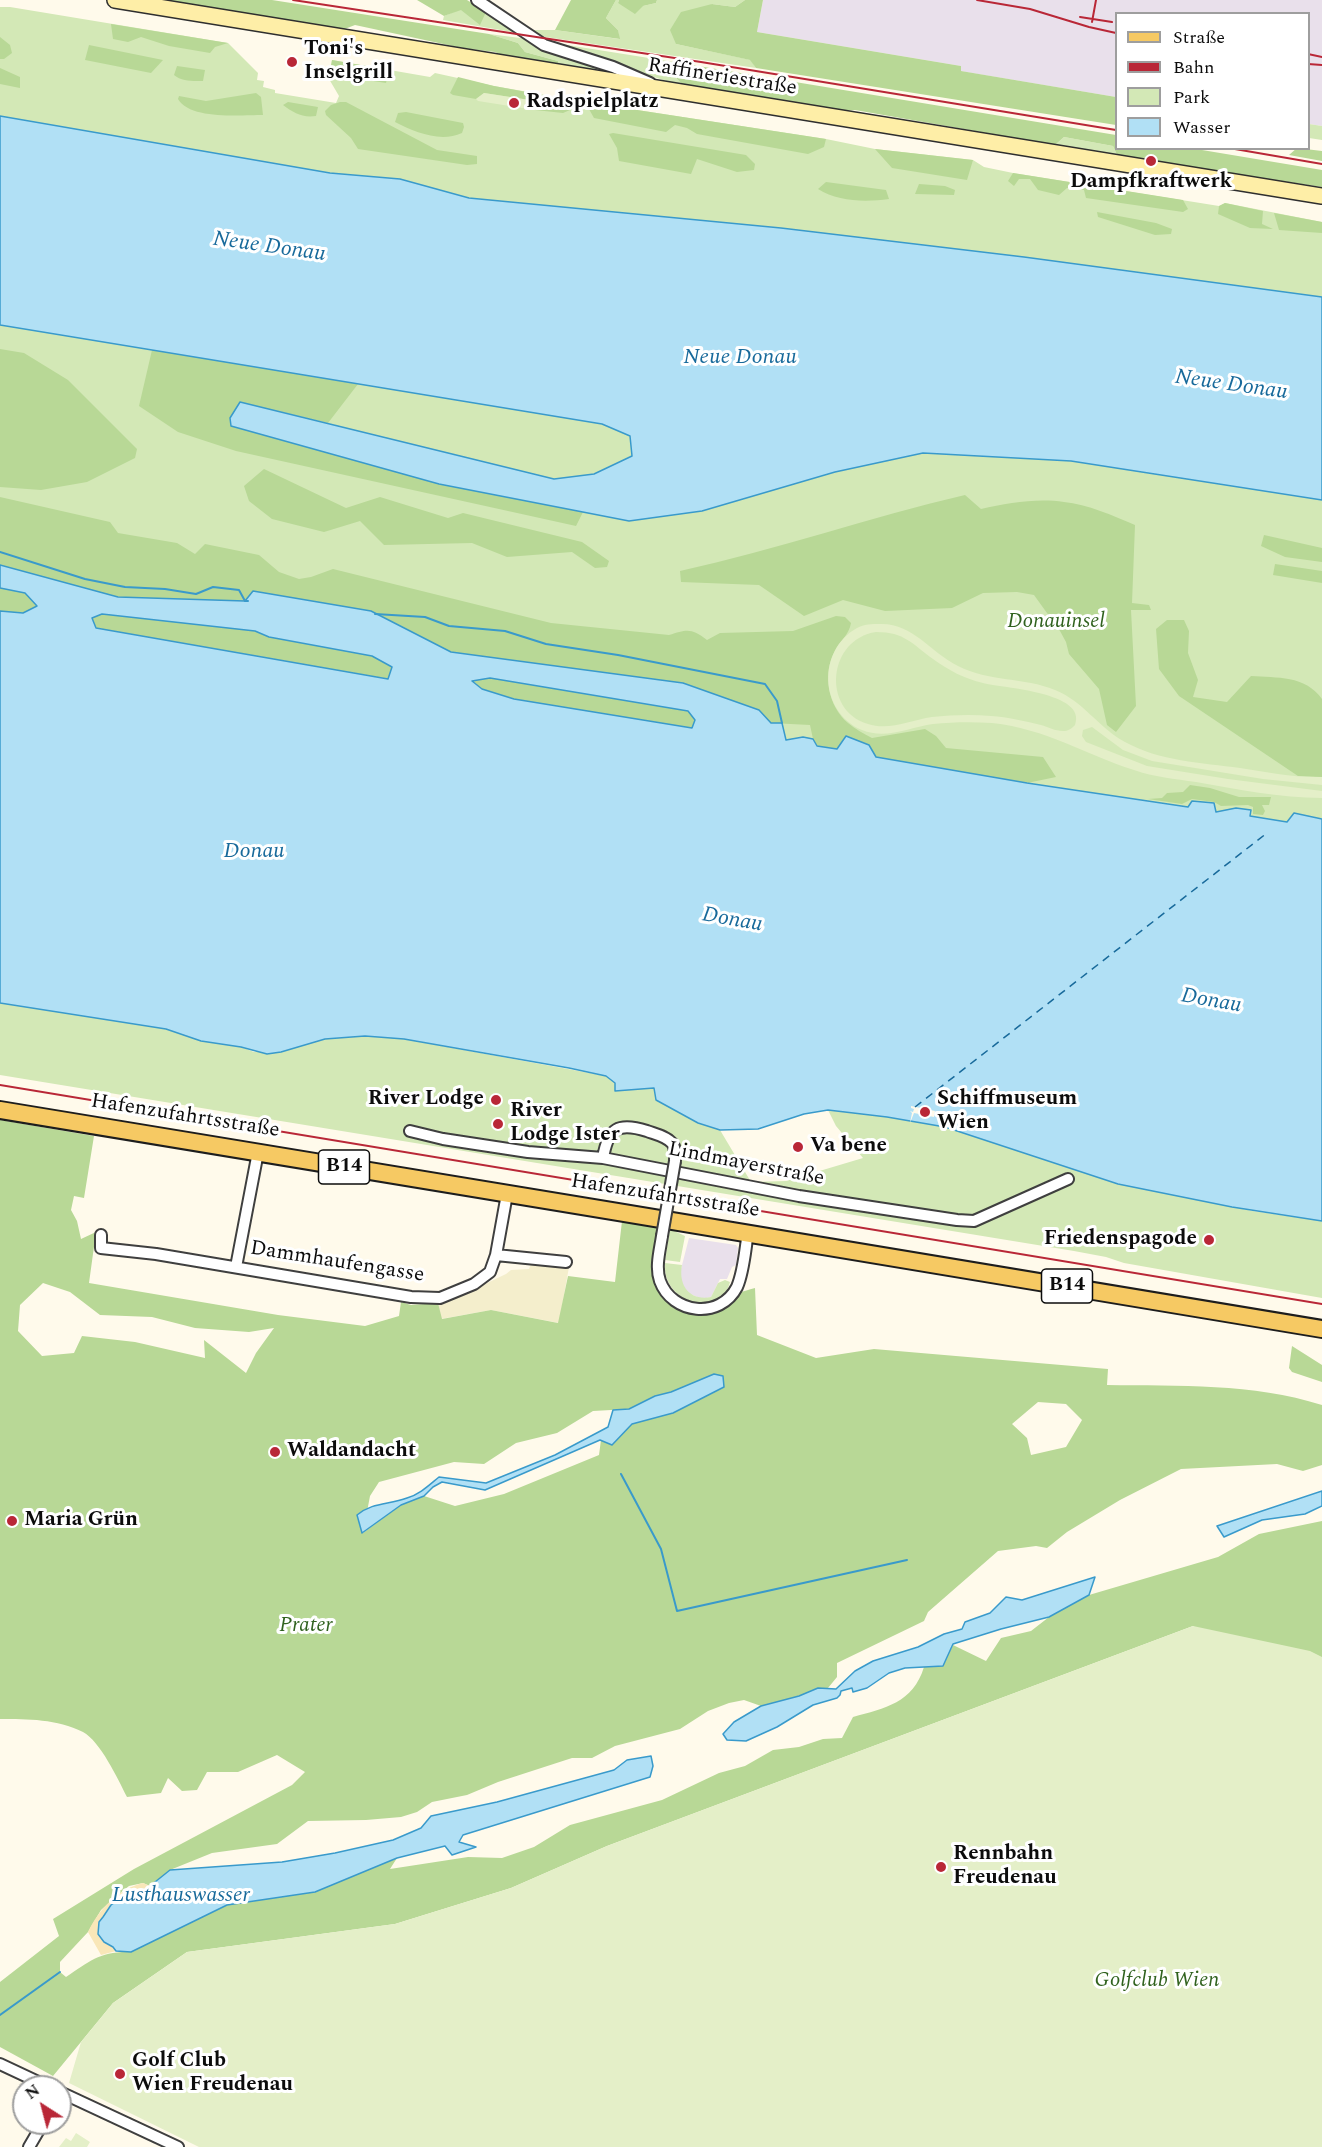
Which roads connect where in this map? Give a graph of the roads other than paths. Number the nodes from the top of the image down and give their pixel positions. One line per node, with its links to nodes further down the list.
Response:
1 (115, 0): 3 (main road, Raffineriestraße)
2 (477, 0): 3 (street)
3 (661, 89): 4 (main road, Raffineriestraße)
4 (1322, 196)
5 (0, 1110): 7 (main road, Hafenzufahrtsstraße / B14)
6 (410, 1131): 8 (street, Lindmayerstraße)
7 (258, 1152): 10 (main road, Hafenzufahrtsstraße / B14); 15 (street, Dammhaufengasse)
8 (603, 1158): 9 (street, Lindmayerstraße); 11 (street, bridge)
9 (1068, 1179)
10 (507, 1194): 11 (main road, Hafenzufahrtsstraße / B14); 13 (street, Dammhaufengasse)
11 (748, 1232): 16 (main road, Hafenzufahrtsstraße / B14)
12 (101, 1234): 15 (street, Dammhaufengasse)
13 (496, 1255): 14 (street); 15 (street, Dammhaufengasse)
14 (566, 1262)
15 (236, 1267)
16 (1322, 1329)
17 (0, 2064): 18 (street)
18 (23, 2075)
19 (72, 2099): 20 (street)
20 (178, 2147)

